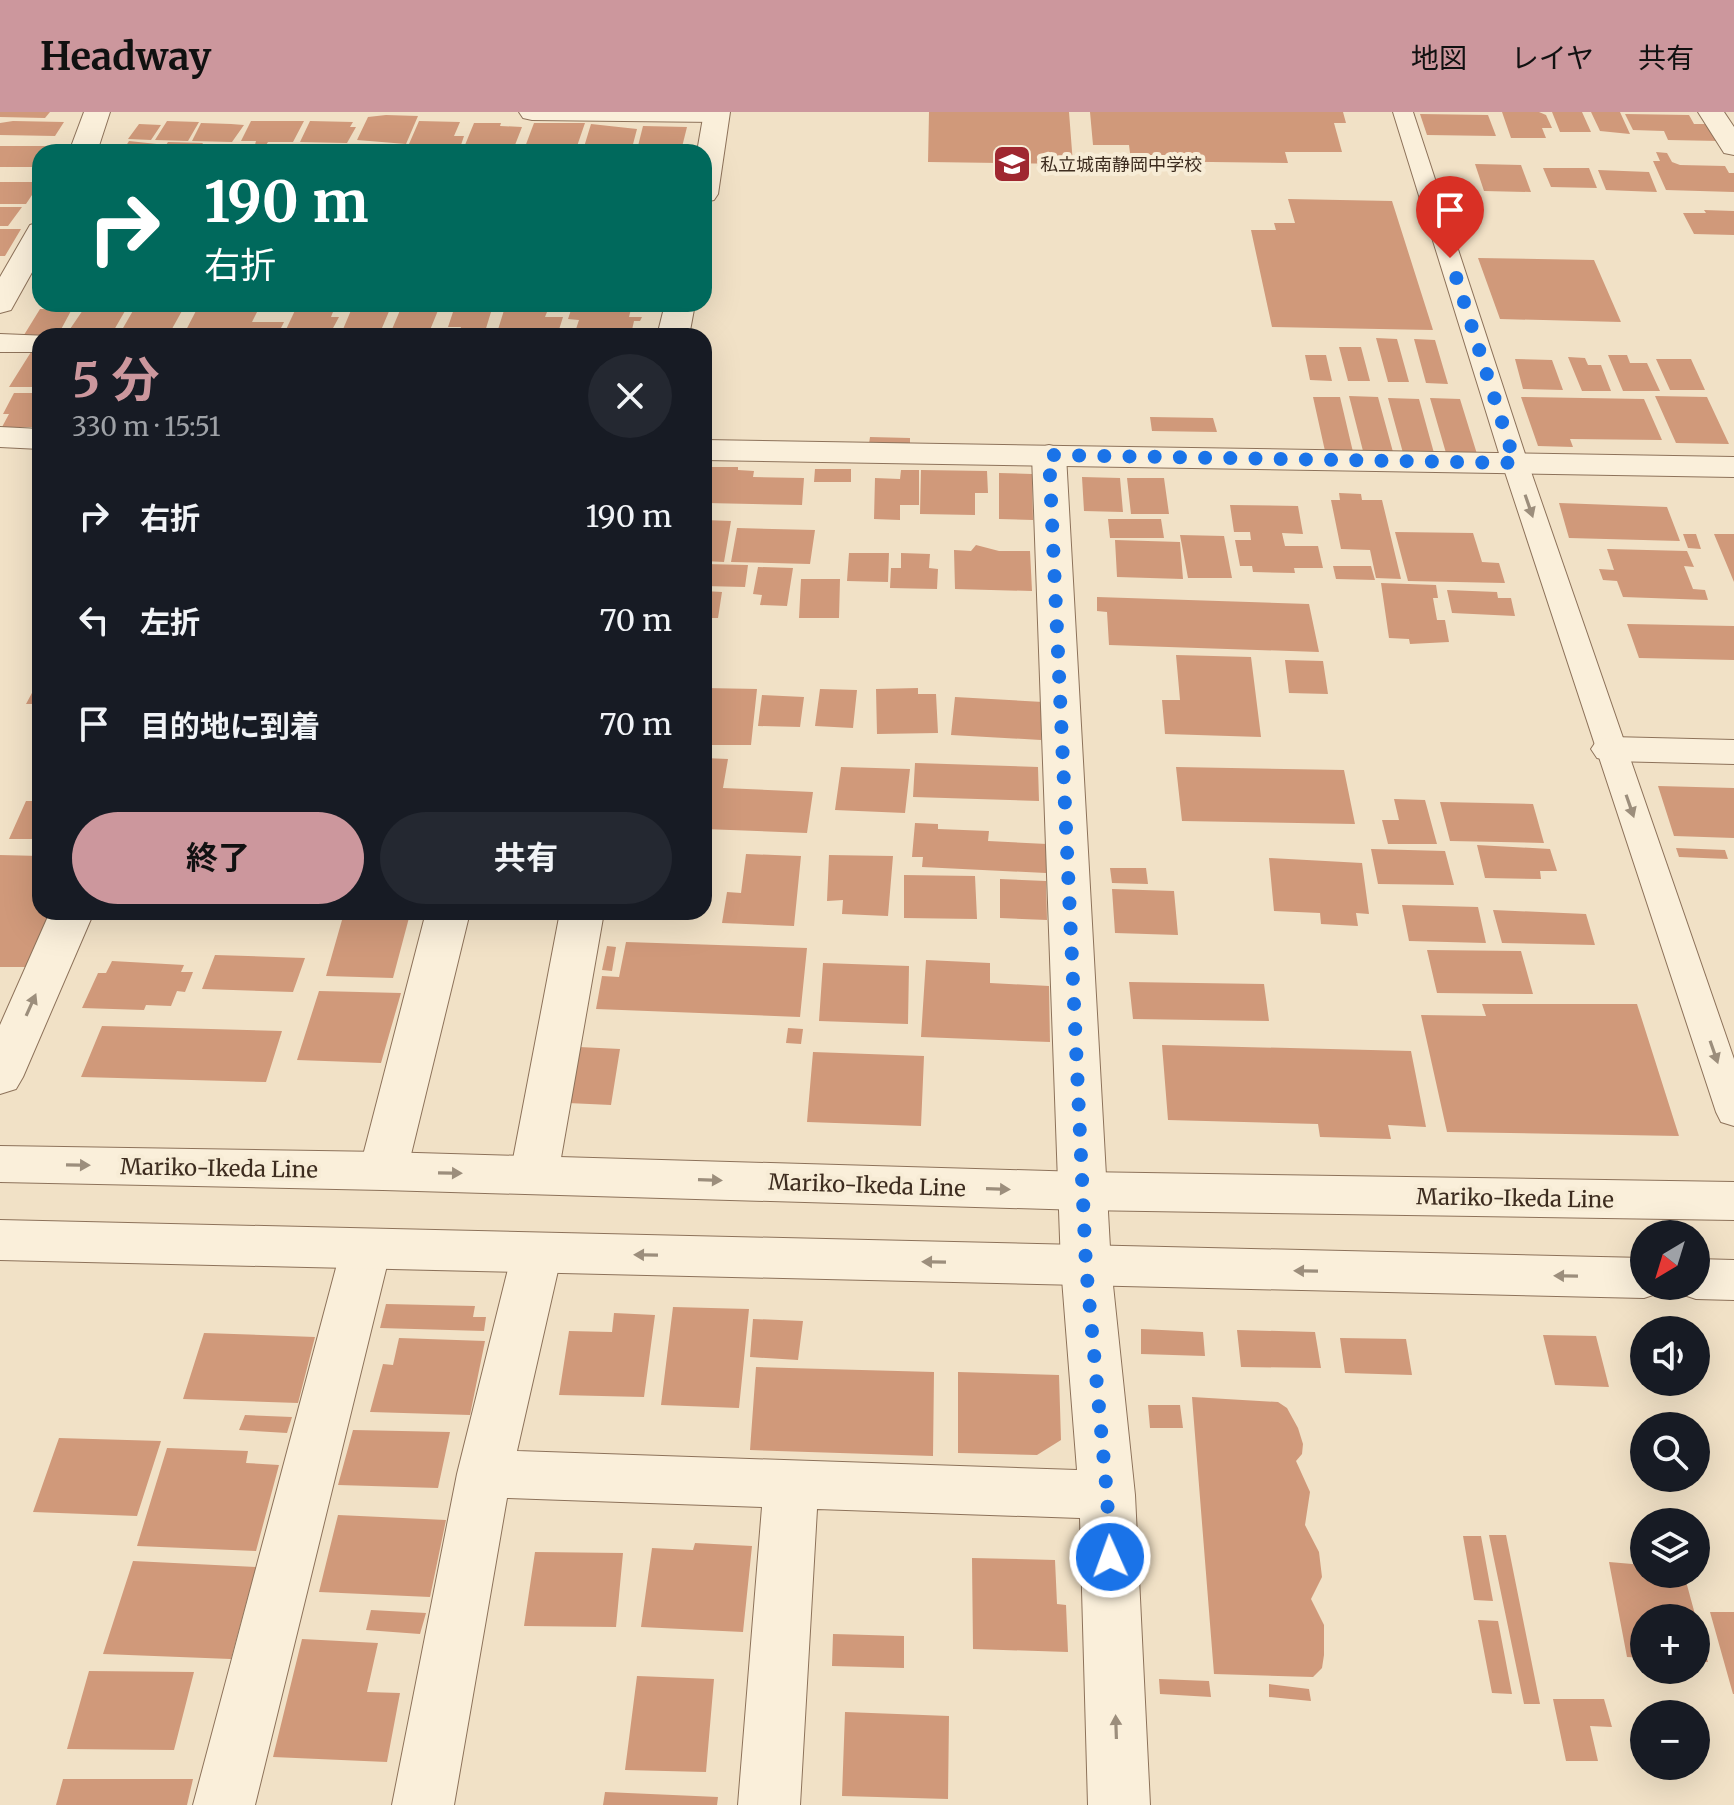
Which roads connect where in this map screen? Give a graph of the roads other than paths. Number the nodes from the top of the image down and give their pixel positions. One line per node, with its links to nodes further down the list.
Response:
1 (97, 112): 6 (street)
2 (532, 112): 5 (street)
3 (1403, 112): 17 (lane)
4 (1711, 112): 8 (street)
5 (717, 113): 7 (street)
6 (86, 144)
7 (712, 144)
8 (1734, 147)
9 (25, 255): 10 (street)
10 (0, 304)
11 (0, 343): 12 (street)
12 (32, 343)
13 (0, 437): 14 (street)
14 (32, 439)
15 (712, 450): 16 (street)
16 (1049, 455): 17 (street); 29 (street)
17 (1515, 463): 18 (street); 19 (lane, one-way to 19)
18 (1734, 467)
19 (1611, 749): 20 (street); 25 (lane, one-way to 25)
20 (1734, 752)
21 (69, 920): 24 (street, one-way to 21)
22 (446, 920): 27 (street)
23 (581, 920): 28 (street)
24 (0, 1077)
25 (1734, 1112)
26 (0, 1164): 27 (street, Mariko-Ikeda Line, one-way to 27)
27 (383, 1171): 28 (street, Mariko-Ikeda Line, one-way to 28)
28 (534, 1175): 29 (street, Mariko-Ikeda Line, one-way to 29)
29 (1082, 1191): 30 (street, Mariko-Ikeda Line); 34 (street)
30 (1734, 1201)
31 (0, 1240): 32 (street)
32 (366, 1249): 33 (street); 41 (street)
33 (537, 1253): 34 (street, one-way to 33); 38 (street)
34 (1086, 1266): 35 (street, one-way to 34); 40 (street)
35 (1630, 1278)
36 (1710, 1279): 37 (street)
37 (1734, 1280)
38 (484, 1474): 39 (street); 42 (street)
39 (791, 1484): 40 (street); 43 (street)
40 (1107, 1495): 44 (street, one-way to 40)
41 (224, 1805)
42 (423, 1805)
43 (769, 1805)
44 (1119, 1805)

